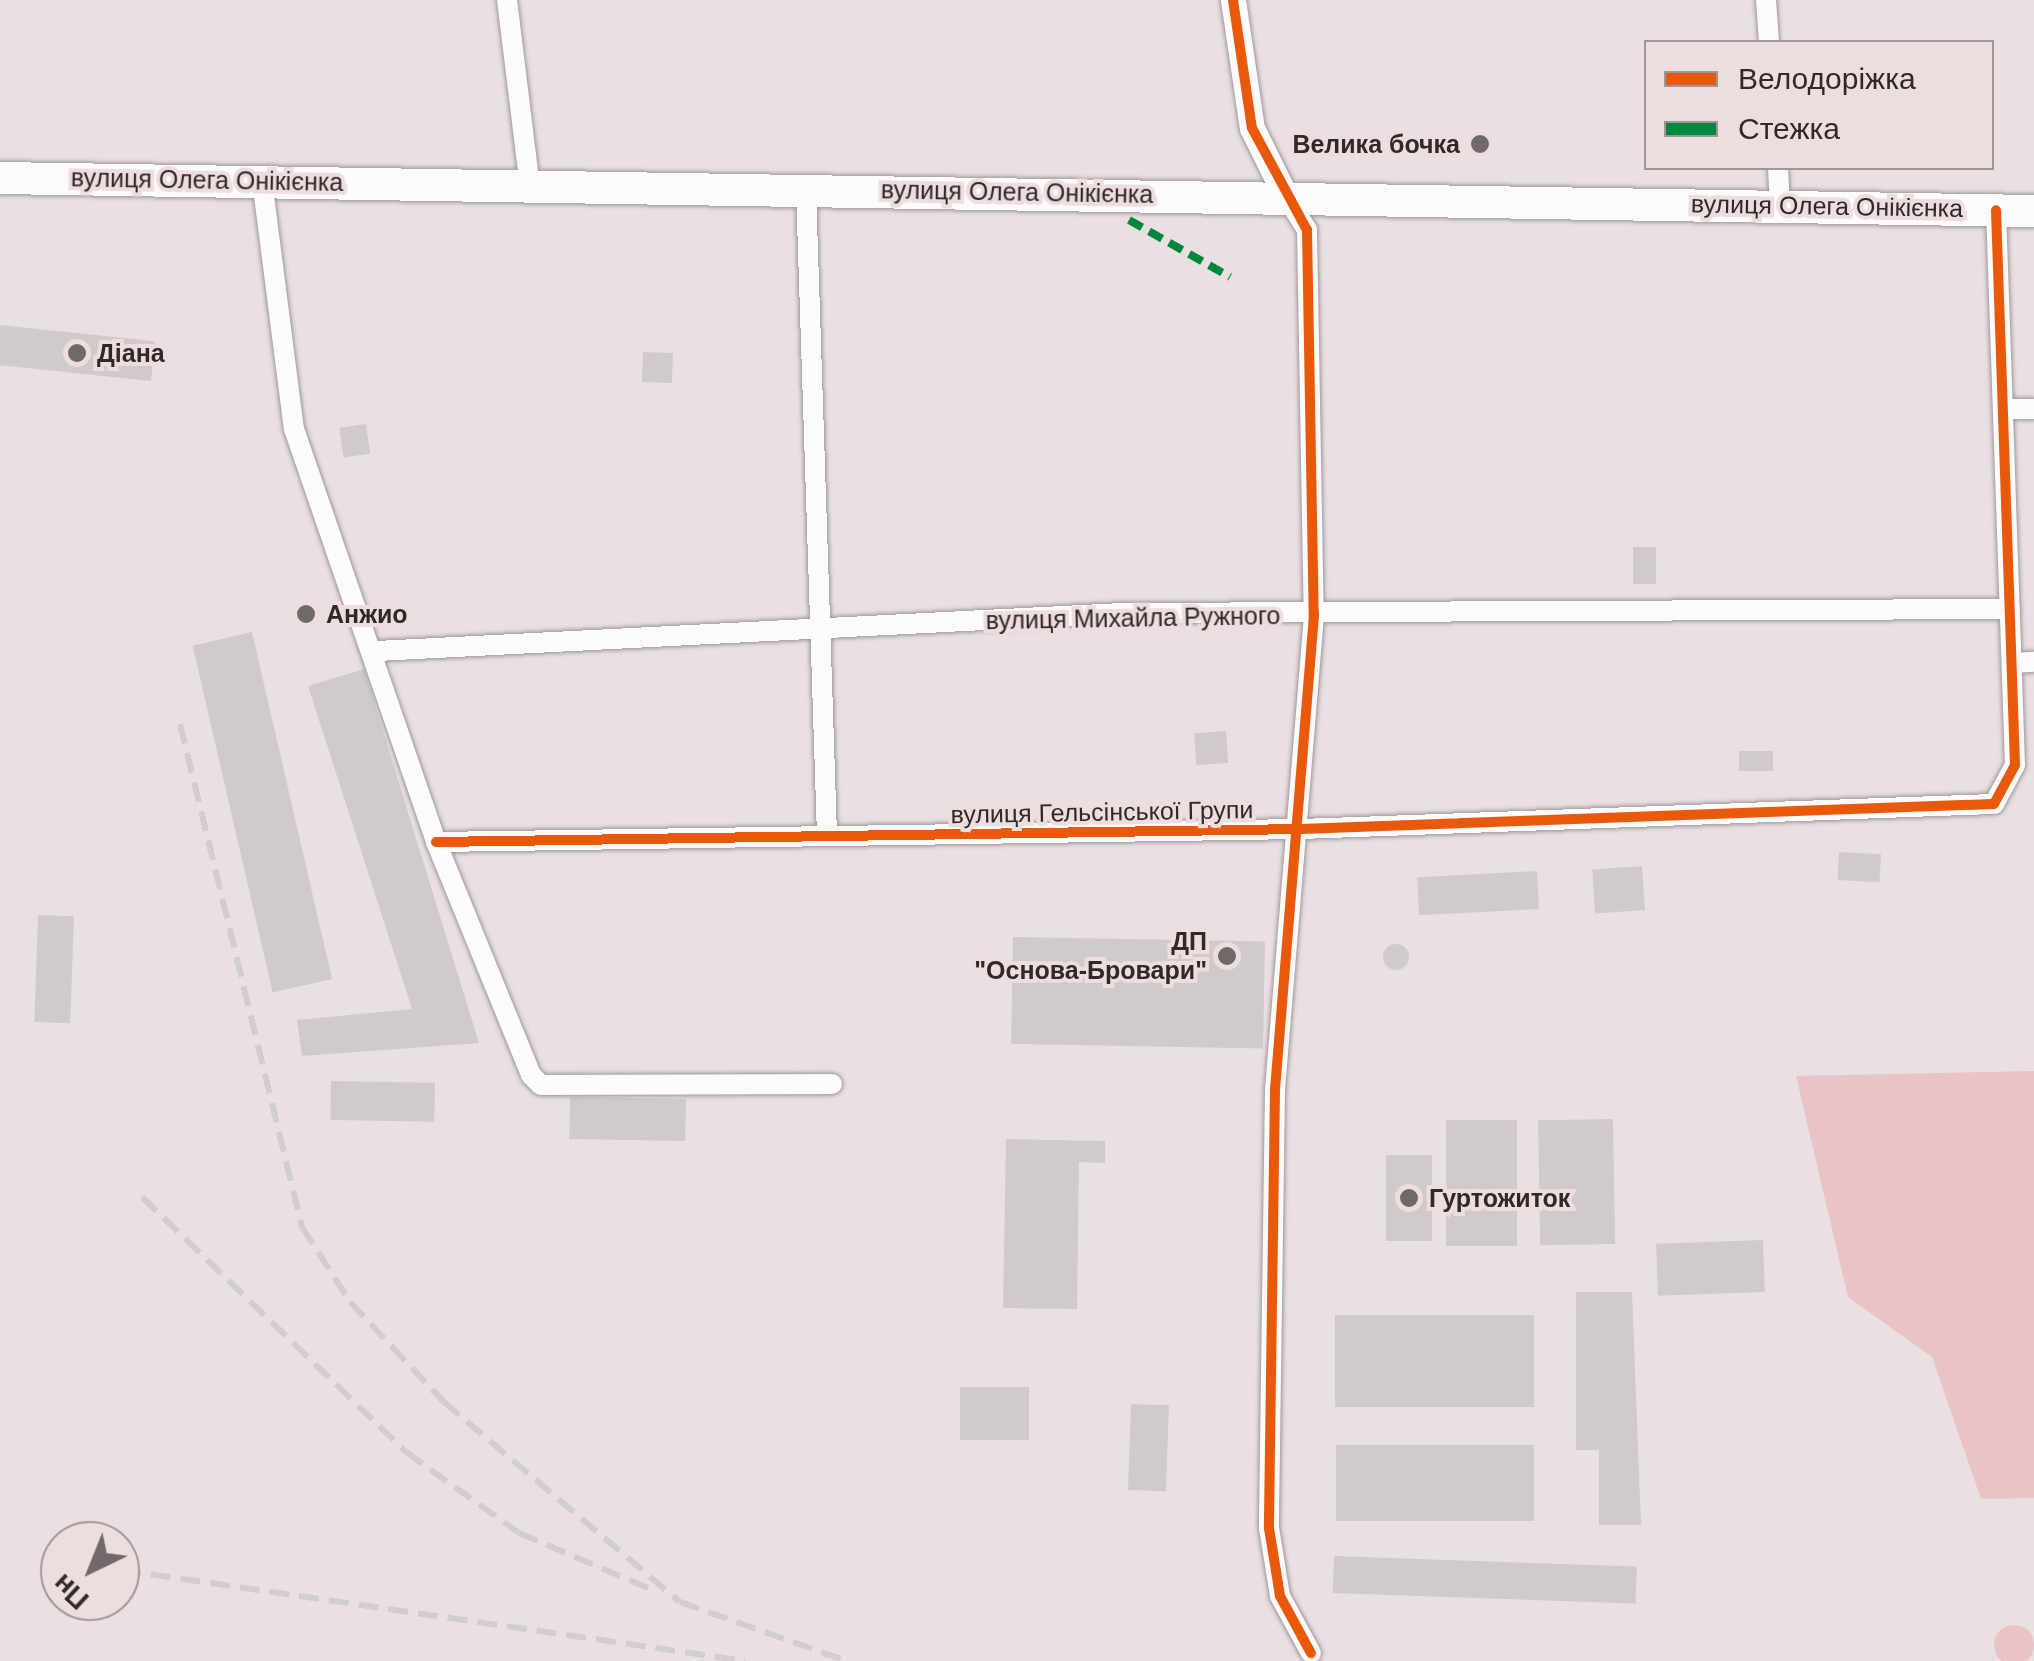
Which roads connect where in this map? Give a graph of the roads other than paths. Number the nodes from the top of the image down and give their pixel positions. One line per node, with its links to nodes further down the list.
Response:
1 (507, 0): 8 (street)
2 (1233, 0): 10 (street)
3 (1766, 0): 4 (street)
4 (1770, 40)
5 (1778, 170): 11 (street)
6 (0, 178): 7 (main road, вулиця Олега Онікієнка)
7 (262, 180): 8 (main road, вулиця Олега Онікієнка); 19 (street)
8 (530, 186): 9 (main road, вулиця Олега Онікієнка)
9 (806, 190): 10 (main road, вулиця Олега Онікієнка); 18 (street)
10 (1285, 194): 11 (main road, вулиця Олега Онікієнка); 17 (street)
11 (1780, 206): 12 (main road, вулиця Олега Онікієнка)
12 (1996, 210): 13 (main road, вулиця Олега Онікієнка); 14 (street)
13 (2034, 211)
14 (2004, 408): 15 (street); 16 (street)
15 (2034, 409)
16 (2010, 610): 17 (street, вулиця Михайла Ружного); 21 (street)
17 (1314, 615): 18 (street, вулиця Михайла Ружного); 22 (street)
18 (816, 630): 19 (street, вулиця Михайла Ружного); 23 (street)
19 (377, 651): 24 (street)
20 (2034, 662): 21 (street)
21 (2012, 663): 22 (street, вулиця Гельсінської Групи)
22 (1301, 829): 23 (street, вулиця Гельсінської Групи); 26 (street)
23 (827, 836): 24 (street, вулиця Гельсінської Групи)
24 (436, 842): 25 (street)
25 (832, 1084)
26 (1311, 1653)

